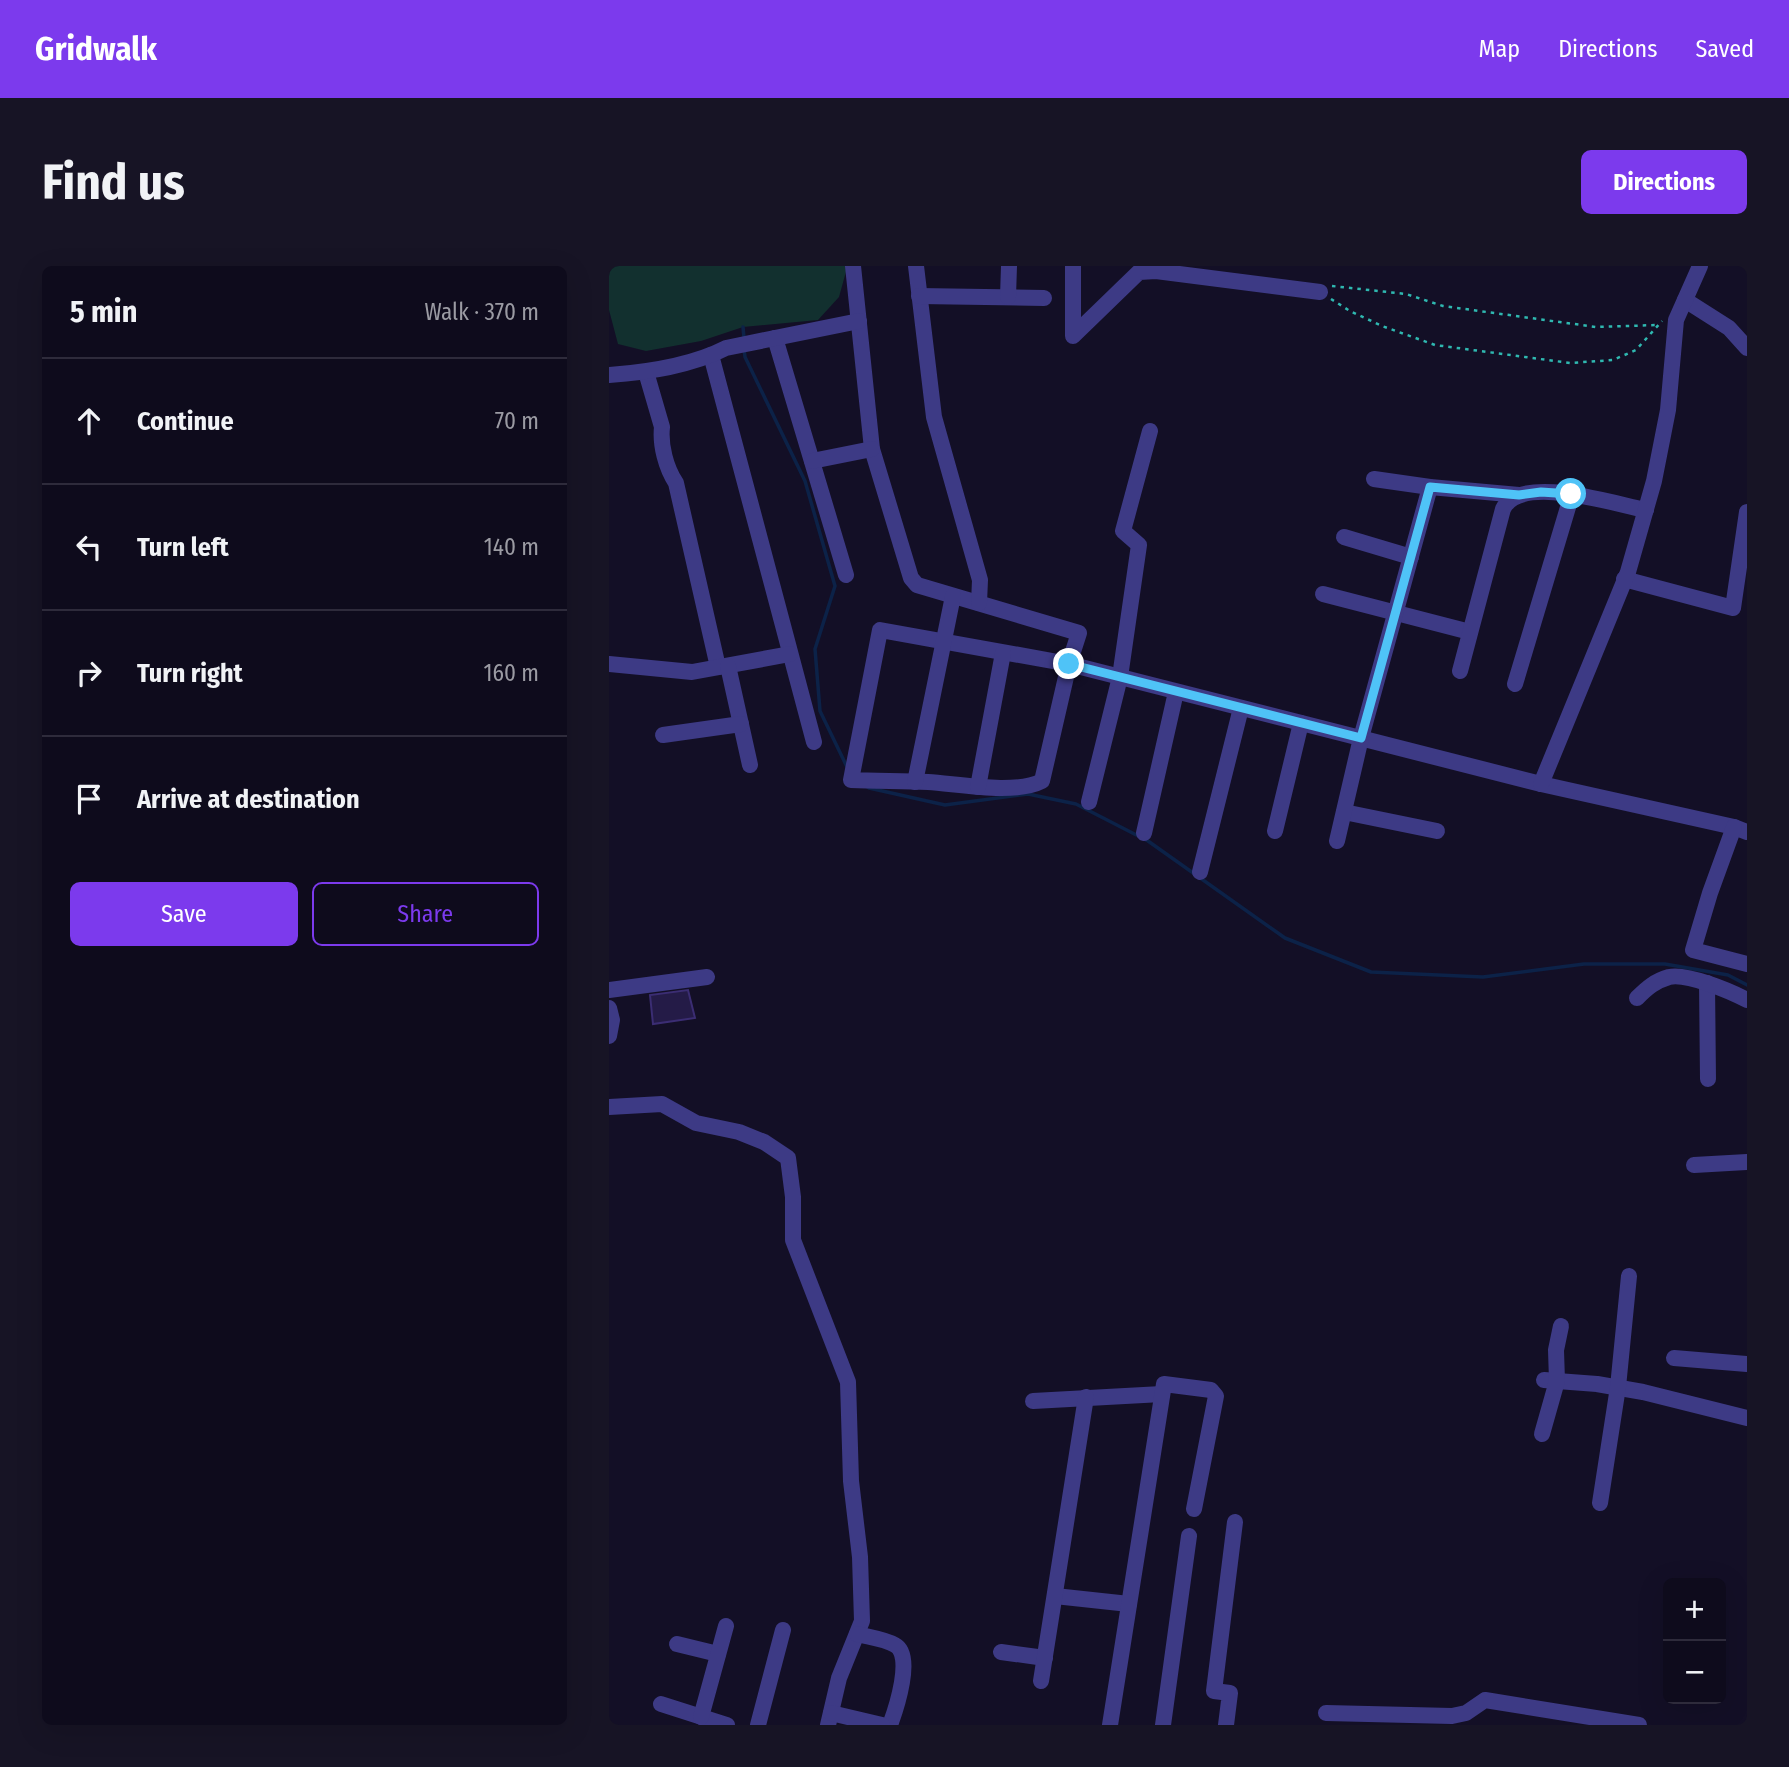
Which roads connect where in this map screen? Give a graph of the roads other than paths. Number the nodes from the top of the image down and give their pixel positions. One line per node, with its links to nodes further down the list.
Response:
1 (853, 266): 11 (street)
2 (916, 266): 7 (street)
3 (1009, 266): 8 (street)
4 (1073, 266): 6 (street)
5 (1700, 266): 10 (street)
6 (1320, 292)
7 (919, 296): 8 (street); 32 (street)
8 (1008, 297): 9 (street)
9 (1044, 298)
10 (1685, 300): 13 (street); 24 (street)
11 (859, 321): 12 (street); 18 (street)
12 (775, 338): 14 (street); 19 (street)
13 (1747, 348)
14 (711, 355): 15 (street); 37 (street)
15 (646, 372): 16 (street); 40 (street)
16 (609, 374)
17 (1150, 431): 42 (street)
18 (872, 449): 19 (street); 31 (street)
19 (811, 461): 28 (street)
20 (1374, 479): 21 (street)
21 (1430, 487): 23 (street); 27 (street)
22 (1571, 494): 23 (street); 24 (street); 43 (street)
23 (1519, 495): 34 (street)
24 (1646, 510): 29 (street)
25 (1747, 512): 29 (street)
26 (1344, 537): 27 (street)
27 (1411, 557): 33 (street)
28 (846, 575)
29 (1624, 579): 53 (street)
30 (1323, 594): 33 (street)
31 (953, 596): 32 (street); 35 (street)
32 (979, 603): 39 (street)
33 (1396, 613): 34 (street); 49 (street)
34 (1470, 632): 41 (street)
35 (944, 642): 36 (street); 52 (street); 52 (street)
36 (1003, 653): 39 (street); 54 (street)
37 (790, 654): 40 (street); 50 (street)
38 (609, 664): 40 (street)
39 (1069, 664): 42 (street); 54 (street)
40 (723, 666): 47 (street)
41 (1460, 671)
42 (1120, 677): 44 (street); 55 (street)
43 (1515, 684)
44 (1176, 692): 45 (street); 60 (street)
45 (1241, 708): 46 (street); 62 (street)
46 (1301, 723): 49 (street); 58 (street)
47 (741, 724): 48 (street); 51 (street)
48 (663, 736)
49 (1361, 738): 53 (street); 56 (street)
50 (814, 742)
51 (750, 765)
52 (915, 782): 54 (street)
53 (1541, 784): 57 (street)
54 (978, 787)
55 (1089, 802)
56 (1344, 812): 59 (street); 61 (street)
57 (1741, 830): 63 (street)
58 (1275, 831)
59 (1437, 831)
60 (1144, 833)
61 (1337, 841)
62 (1201, 872)
63 (1747, 964)
64 (707, 977): 66 (street)
65 (1707, 983): 67 (street); 68 (street); 71 (street)
66 (609, 990)
67 (1637, 998)
68 (1747, 1000)
69 (609, 1008): 70 (street)
70 (609, 1036)
71 (1709, 1079)
72 (609, 1107): 94 (street)
73 (1747, 1163): 74 (street)
74 (1694, 1165)
75 (1629, 1276): 80 (street)
76 (1561, 1326): 79 (street)
77 (1674, 1358): 78 (street)
78 (1747, 1364)
79 (1551, 1380): 80 (street); 85 (street)
80 (1618, 1387): 84 (street); 86 (street)
81 (1161, 1394): 82 (street); 87 (street); 91 (street)
82 (1086, 1397): 83 (street); 90 (street)
83 (1033, 1401)
84 (1747, 1418)
85 (1542, 1434)
86 (1600, 1503)
87 (1194, 1509)
88 (1235, 1522): 110 (street)
89 (1189, 1536): 109 (street)
90 (1055, 1596): 91 (street); 98 (street)
91 (1129, 1604): 108 (street)
92 (726, 1626): 97 (street)
93 (783, 1630): 105 (street)
94 (857, 1634): 103 (street); 107 (street)
95 (677, 1644): 97 (street)
96 (1001, 1652): 98 (street)
97 (718, 1654): 102 (street)
98 (1045, 1658): 99 (street)
99 (1041, 1681)
100 (661, 1704): 102 (street)
101 (1326, 1713): 111 (street)
102 (701, 1717): 104 (street)
103 (829, 1719): 106 (street)
104 (727, 1725)
105 (758, 1725)
106 (882, 1725)
107 (890, 1725)
108 (1110, 1725)
109 (1163, 1725)
110 (1226, 1725)
111 (1639, 1725)

